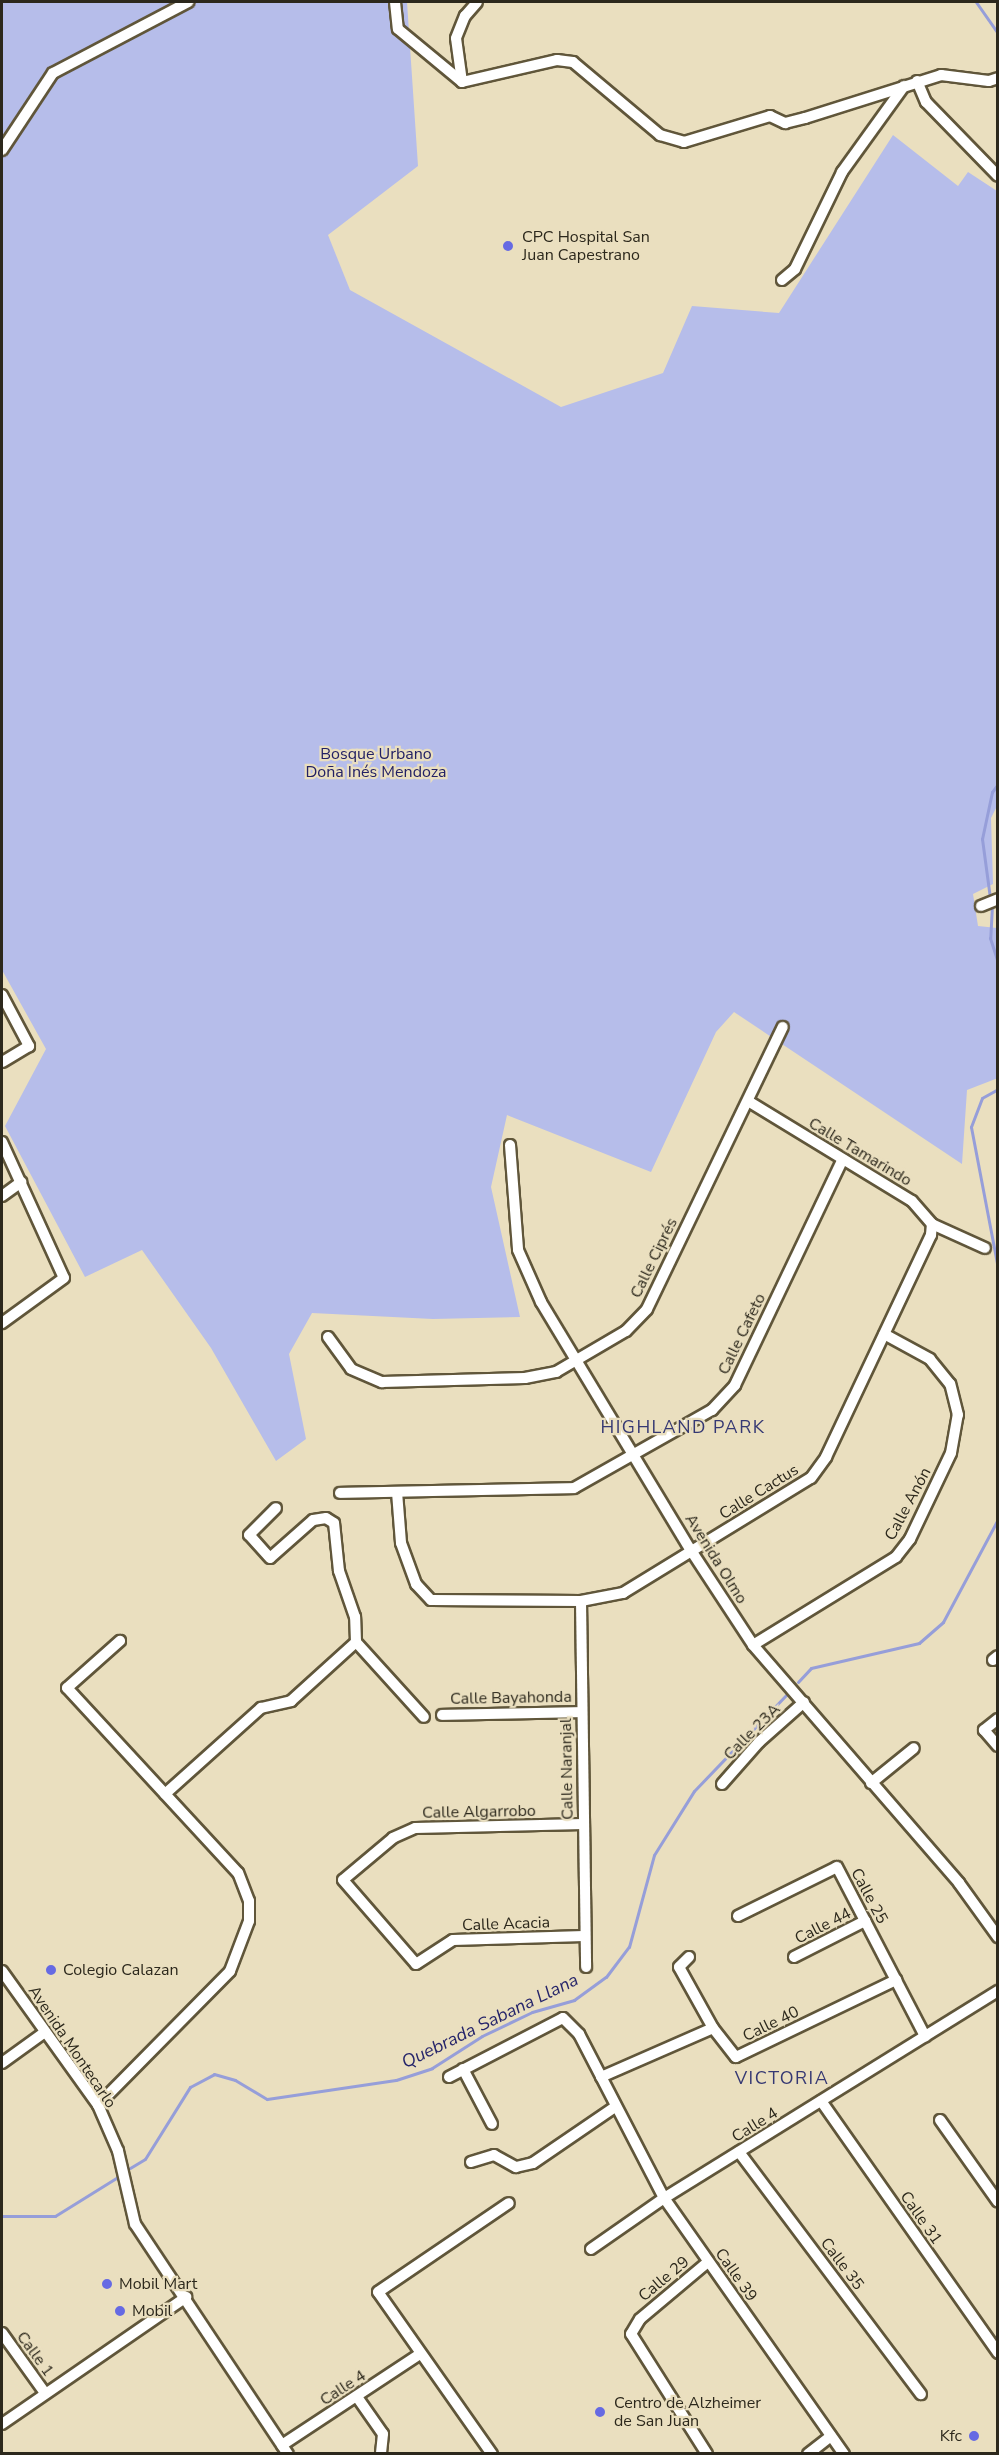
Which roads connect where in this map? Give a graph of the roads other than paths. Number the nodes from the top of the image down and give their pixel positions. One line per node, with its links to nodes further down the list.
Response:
1 (188, 2): 8 (street)
2 (395, 2): 6 (street)
3 (477, 2): 6 (street)
4 (998, 78): 5 (street)
5 (917, 81): 7 (street); 9 (street)
6 (462, 82): 7 (street)
7 (904, 86): 10 (street)
8 (2, 150)
9 (998, 176)
10 (782, 280)
11 (998, 898): 12 (street)
12 (981, 906)
13 (2, 995): 15 (street)
14 (783, 1027): 16 (street, Calle Ciprés)
15 (2, 1062)
16 (747, 1101): 19 (street, Calle Tamarindo); 27 (street, Calle Ciprés)
17 (2, 1142): 20 (street)
18 (510, 1145): 27 (street, Avenida Olmo)
19 (843, 1159): 22 (street, Calle Tamarindo); 28 (street, Calle Cafeto)
20 (21, 1182): 21 (street); 24 (street)
21 (2, 1196)
22 (932, 1224): 23 (street, Calle Tamarindo); 25 (street, Calle Cactus)
23 (986, 1248)
24 (2, 1323)
25 (884, 1334): 32 (street, Calle Cactus); 36 (street, Calle Anón)
26 (328, 1337): 27 (street, Calle Ciprés)
27 (578, 1360): 28 (street, Avenida Olmo)
28 (635, 1455): 29 (street, Calle Cafeto); 32 (street, Avenida Olmo)
29 (398, 1492): 30 (street, Calle Cafeto); 33 (street, Calle Cactus)
30 (340, 1493)
31 (276, 1508): 35 (street)
32 (692, 1552): 33 (street, Calle Cactus); 36 (street, Avenida Olmo)
33 (581, 1601): 38 (street, Calle Naranjal)
34 (120, 1641): 46 (street)
35 (356, 1642): 40 (street); 46 (street)
36 (753, 1646): 37 (street, Avenida Olmo)
37 (804, 1702): 44 (street, Avenida Olmo); 45 (street, Calle 23A)
38 (581, 1712): 39 (street, Calle Bayahonda); 47 (street, Calle Naranjal)
39 (442, 1715)
40 (424, 1718)
41 (998, 1719): 42 (street)
42 (998, 1746)
43 (914, 1748): 44 (street)
44 (871, 1783): 52 (street, Avenida Olmo)
45 (722, 1784)
46 (165, 1794): 67 (street)
47 (583, 1824): 48 (street, Calle Algarrobo); 51 (street, Calle Naranjal)
48 (353, 1871): 51 (street, Calle Acacia)
49 (738, 1916): 50 (street, Calle 25)
50 (865, 1921): 54 (street, Calle 44); 57 (street, Calle 25)
51 (584, 1936): 55 (street, Calle Naranjal)
52 (998, 1937)
53 (689, 1957): 59 (street, Calle 40)
54 (794, 1957)
55 (586, 1967)
56 (2, 1971): 60 (street, Avenida Montecarlo)
57 (896, 1980): 59 (street, Calle 40); 61 (street, Calle 25)
58 (998, 1991): 61 (street, Calle 4)
59 (713, 2028): 65 (street)
60 (45, 2032): 62 (street); 67 (street, Avenida Montecarlo)
61 (925, 2036): 66 (street, Calle 4)
62 (2, 2063)
63 (463, 2069): 64 (street, Calle 39); 65 (street, Calle 39); 70 (street)
64 (448, 2077)
65 (601, 2078): 68 (street, Calle 39)
66 (821, 2101): 71 (street, Calle 4); 80 (street, Calle 31)
67 (98, 2105): 78 (street, Avenida Montecarlo)
68 (615, 2107): 72 (street); 73 (street, Calle 39)
69 (939, 2120): 74 (street)
70 (492, 2124)
71 (739, 2152): 73 (street, Calle 4); 83 (street, Calle 35)
72 (471, 2162)
73 (664, 2198): 76 (street, Calle 4); 77 (street, Calle 39)
74 (998, 2202)
75 (509, 2203): 81 (street)
76 (591, 2249)
77 (708, 2262): 86 (street, Calle 39); 90 (street, Calle 29)
78 (186, 2297): 82 (street); 87 (street, Avenida Montecarlo)
79 (2, 2333): 82 (street, Calle 1)
80 (998, 2353)
81 (420, 2354): 84 (street, Calle 4); 89 (street)
82 (45, 2393): 85 (street)
83 (921, 2394)
84 (357, 2397): 87 (street, Calle 4); 88 (street)
85 (2, 2424)
86 (831, 2436): 91 (street); 92 (street, Calle 39)
87 (285, 2449)
88 (381, 2454)
89 (492, 2454)
90 (707, 2454)
91 (808, 2454)
92 (844, 2454)

